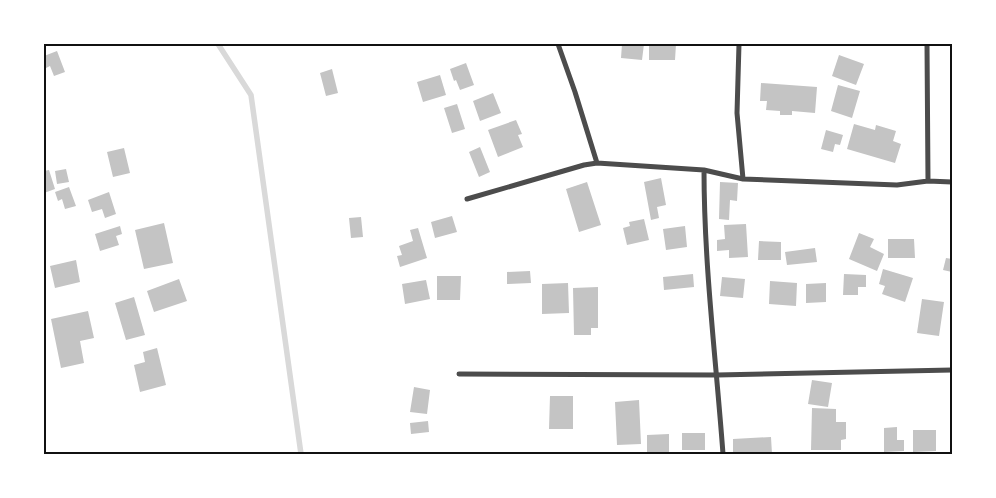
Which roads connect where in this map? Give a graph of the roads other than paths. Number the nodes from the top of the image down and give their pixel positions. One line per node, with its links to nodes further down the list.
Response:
1 (558, 44): 4 (street)
2 (739, 44): 6 (street)
3 (927, 44): 7 (street)
4 (597, 163): 5 (street); 9 (street)
5 (704, 170): 6 (street); 12 (street)
6 (743, 179): 7 (street)
7 (928, 181): 8 (street)
8 (952, 182)
9 (467, 199)
10 (952, 370): 12 (street)
11 (458, 374): 12 (street)
12 (717, 375): 13 (street)
13 (723, 454)

